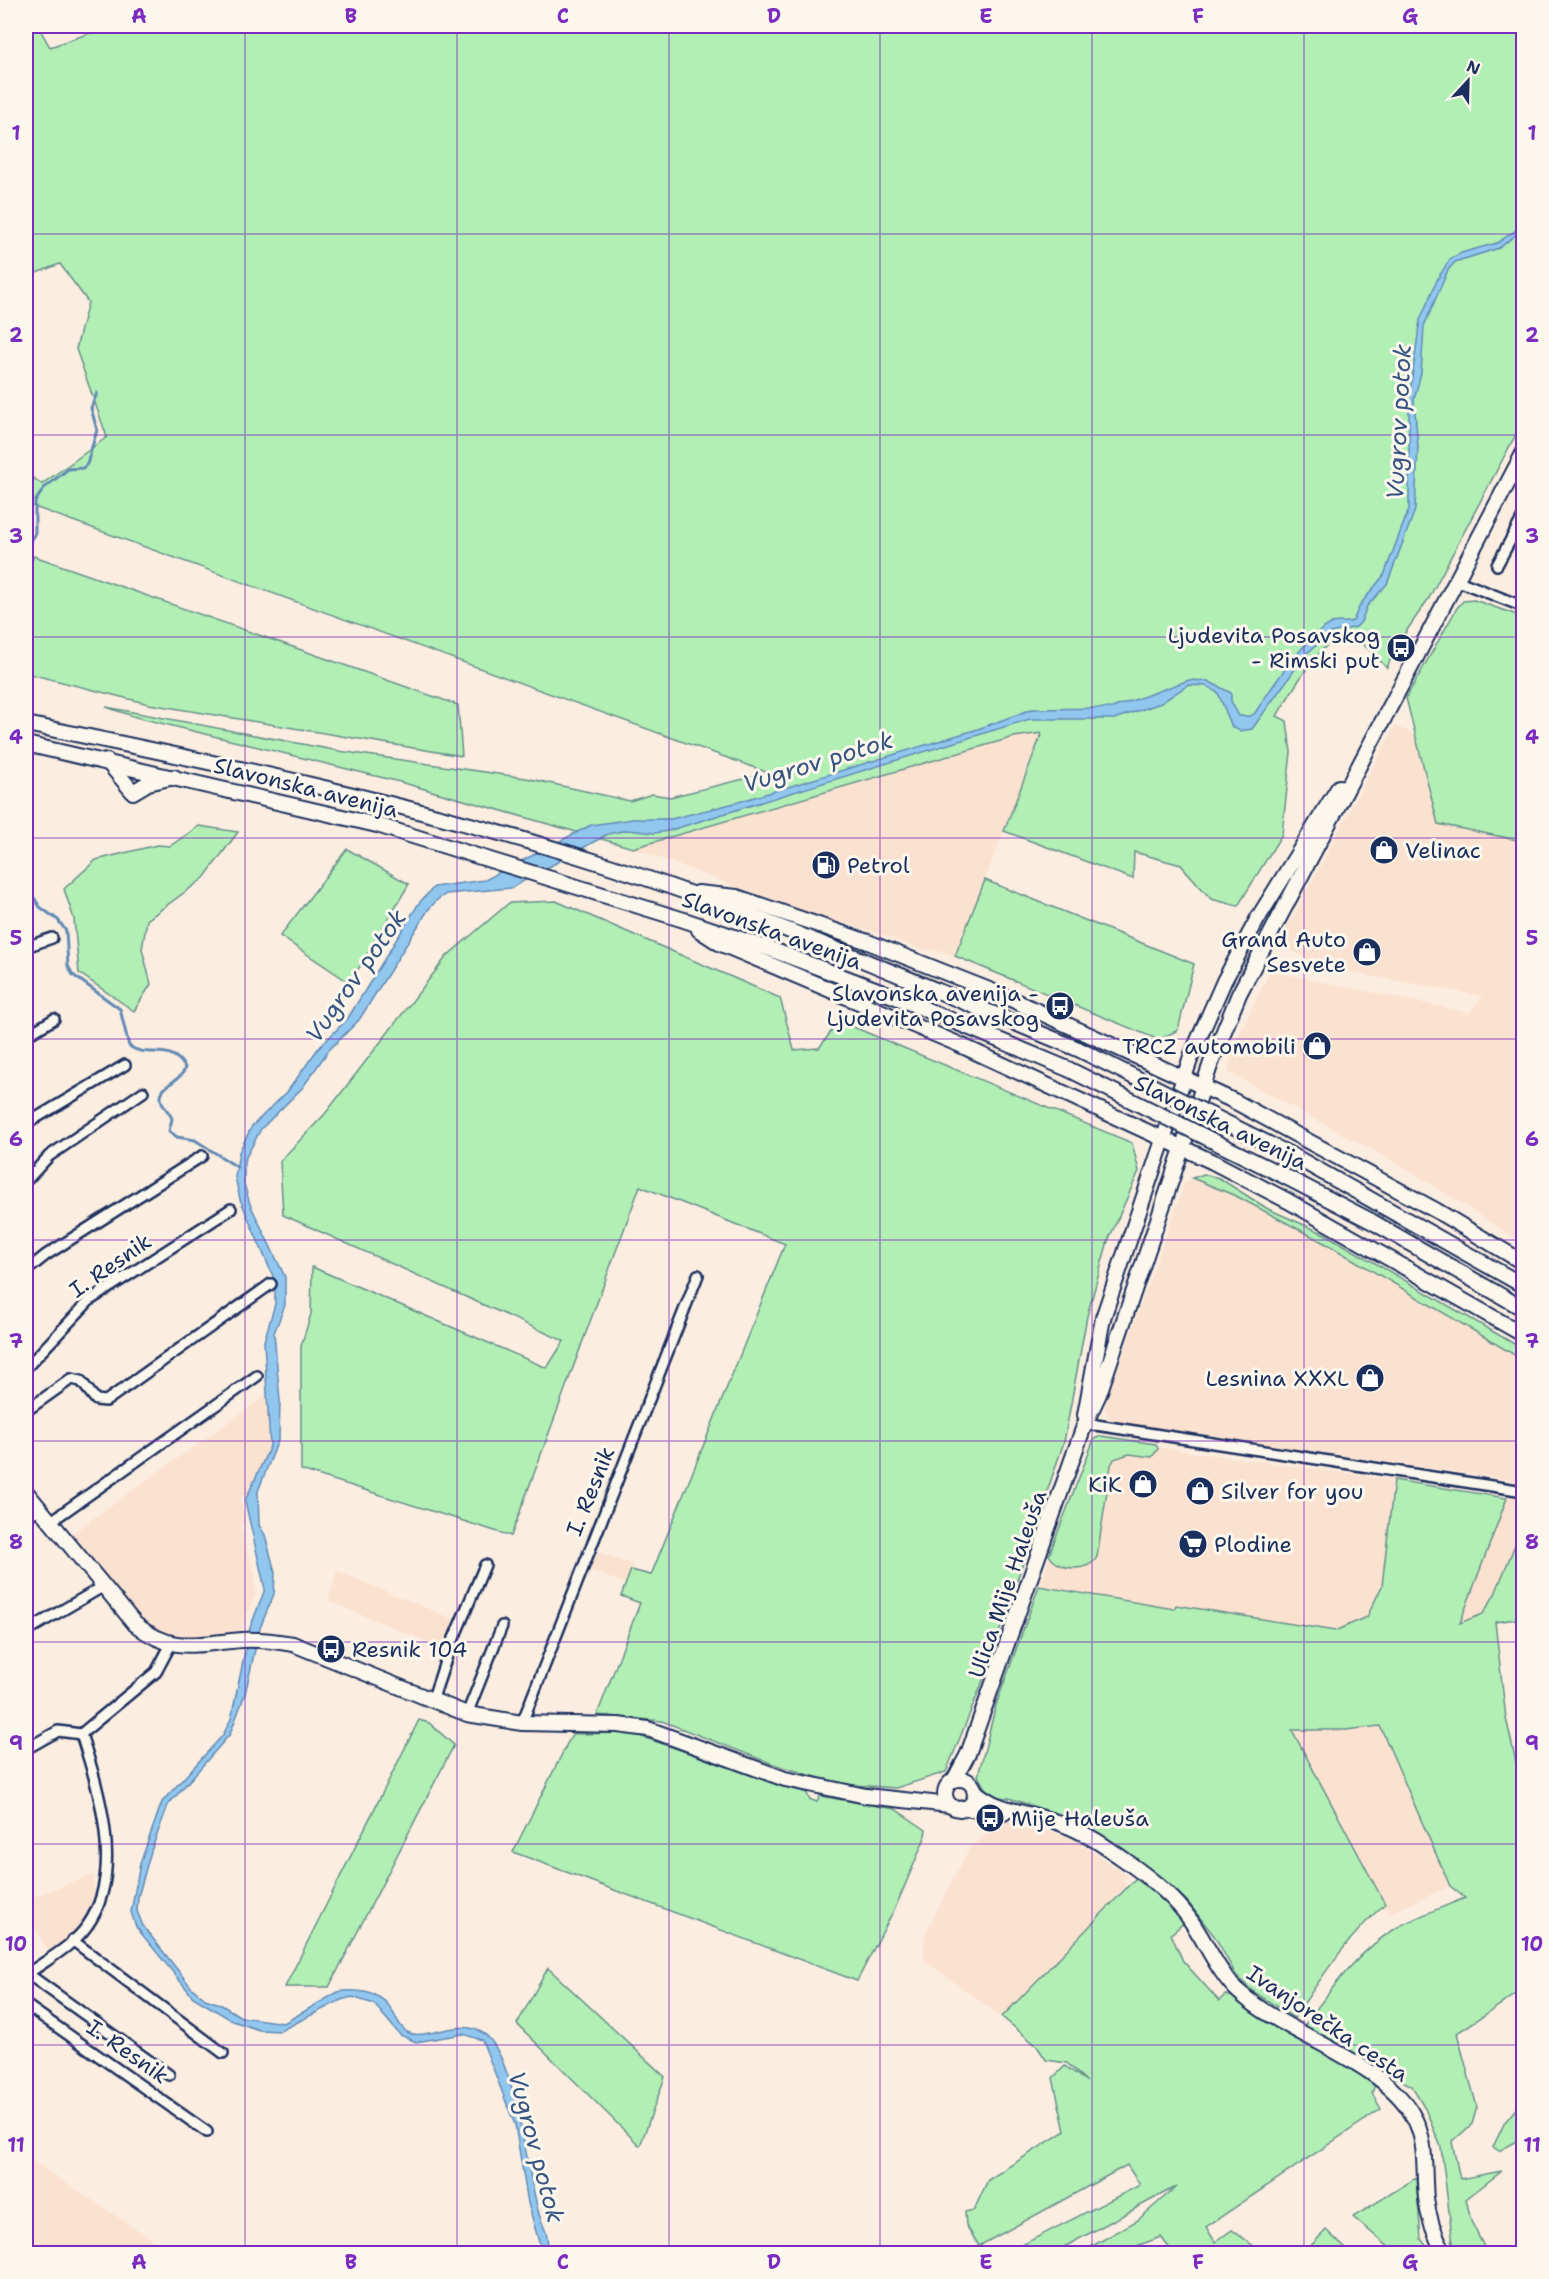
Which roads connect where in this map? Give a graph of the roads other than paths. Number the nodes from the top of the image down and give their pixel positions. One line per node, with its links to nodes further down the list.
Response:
1 (1524, 452): 4 (main road)
2 (1524, 515): 3 (street)
3 (1497, 565)
4 (1456, 580): 5 (street); 9 (main road)
5 (1524, 608)
6 (26, 724): 11 (main road, Slavonska avenija)
7 (26, 744): 8 (main road, Slavonska avenija)
8 (107, 761): 10 (main road, Slavonska avenija); 10 (main road)
9 (1359, 763): 18 (main road, Ulica Mije Haleuša); 19 (main road, Ulica Mije Haleuša)
10 (176, 777): 12 (main road, Slavonska avenija)
11 (687, 893): 18 (main road); 31 (main road, Slavonska avenija, bridge)
12 (684, 920): 22 (main road); 32 (main road, Slavonska avenija, bridge)
13 (52, 938): 14 (street)
14 (26, 947)
15 (54, 1019): 16 (street)
16 (26, 1036)
17 (125, 1065): 21 (street)
18 (1184, 1078): 19 (main road); 22 (main road, Ulica Mije Haleuša)
19 (1203, 1086): 23 (main road, Ulica Mije Haleuša); 27 (main road)
20 (142, 1092): 25 (street)
21 (26, 1124)
22 (1164, 1139): 23 (main road); 37 (main road, Ulica Mije Haleuša)
23 (1182, 1148): 33 (main road); 37 (main road, Ulica Mije Haleuša)
24 (202, 1156): 28 (street, I. Resnik)
25 (26, 1181)
26 (231, 1209): 34 (street, I. Resnik)
27 (1524, 1263)
28 (26, 1271)
29 (698, 1275): 50 (street, I. Resnik)
30 (271, 1284): 36 (street)
31 (1524, 1286)
32 (1524, 1310)
33 (1524, 1335)
34 (26, 1368)
35 (257, 1376): 42 (street)
36 (26, 1411)
37 (1084, 1426): 38 (street); 53 (main road, Ulica Mije Haleuša)
38 (1524, 1491)
39 (26, 1492): 40 (main road)
40 (39, 1509): 41 (street); 42 (main road)
41 (26, 1517)
42 (50, 1522): 44 (main road)
43 (484, 1565): 48 (street)
44 (104, 1586): 46 (street); 47 (main road)
45 (502, 1626): 49 (street)
46 (30, 1629)
47 (171, 1644): 48 (main road); 51 (street)
48 (432, 1701): 49 (main road)
49 (467, 1714): 50 (main road)
50 (522, 1723): 56 (main road)
51 (81, 1734): 52 (street); 59 (street, I. Resnik)
52 (26, 1749)
53 (968, 1755): 54 (main road, Ulica Mije Haleuša); 55 (main road, Ulica Mije Haleuša)
54 (950, 1784): 55 (main road); 56 (main road); 57 (main road)
55 (973, 1788): 57 (main road); 58 (main road, Ivanjorečka cesta)
56 (893, 1800): 57 (main road)
57 (956, 1807): 58 (main road, Ivanjorečka cesta)
58 (1028, 1814): 65 (main road, Ivanjorečka cesta)
59 (72, 1940): 60 (street, I. Resnik); 62 (street)
60 (27, 1974): 63 (street, I. Resnik)
61 (26, 2005): 64 (street, I. Resnik)
62 (223, 2053)
63 (169, 2075)
64 (207, 2132)
65 (1445, 2253)

